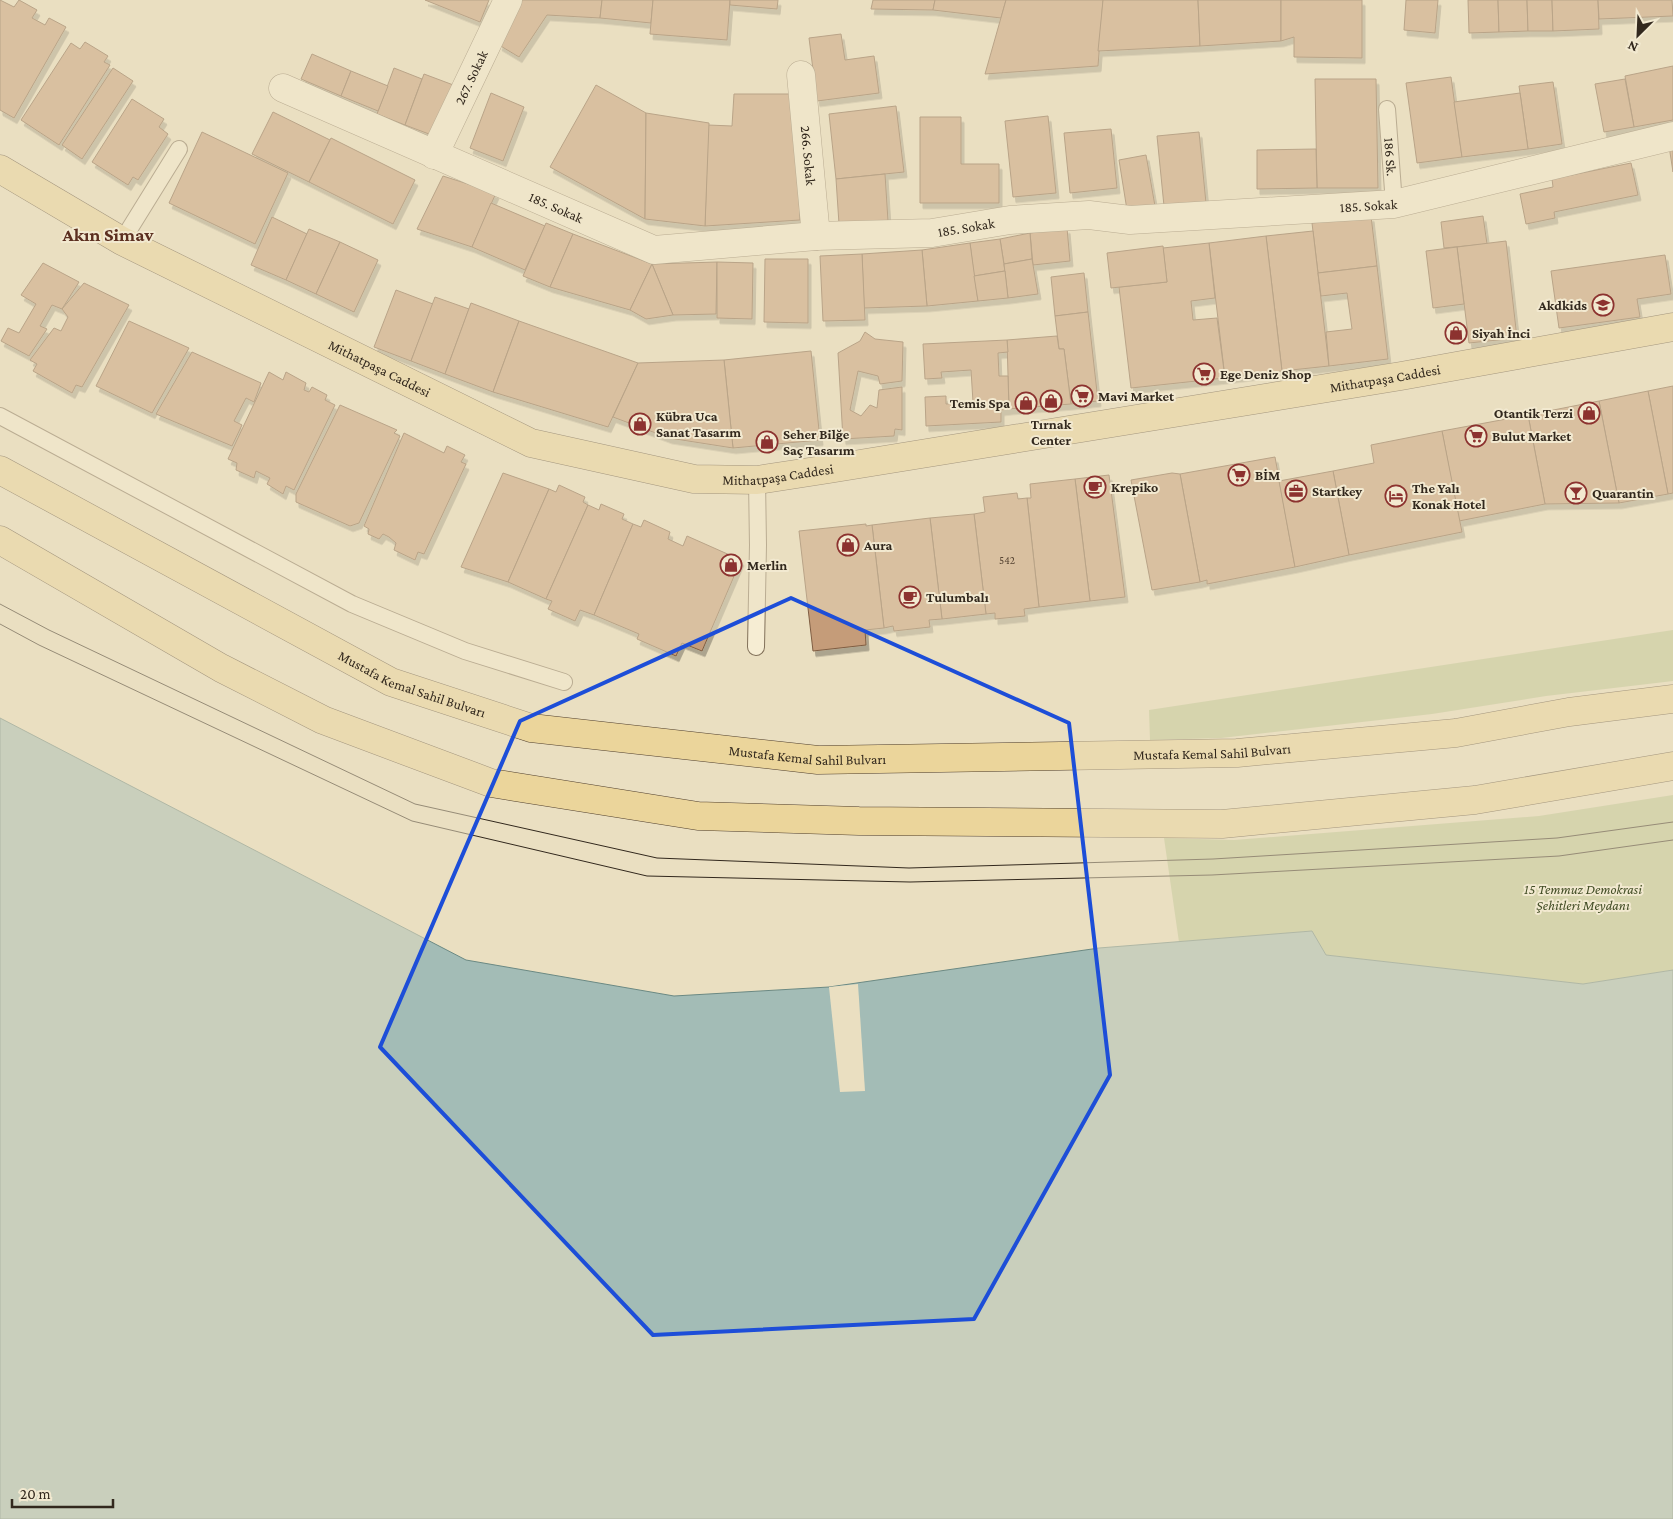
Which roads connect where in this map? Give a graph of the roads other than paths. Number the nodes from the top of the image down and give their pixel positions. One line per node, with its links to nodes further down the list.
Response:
1 (508, 0): 7 (street, 267. Sokak)
2 (801, 75): 10 (street, 266. Sokak)
3 (283, 88): 7 (street, 185. Sokak)
4 (1387, 109): 9 (lane, 186 Sk.)
5 (1673, 136): 9 (street, 185. Sokak)
6 (179, 149): 11 (lane)
7 (434, 155): 10 (street, 185. Sokak)
8 (0, 169): 11 (main road, Mithatpaşa Caddesi)
9 (1394, 204): 10 (street, 185. Sokak)
10 (816, 236)
11 (122, 241): 15 (main road, Mithatpaşa Caddesi)
12 (1673, 327): 15 (main road, Mithatpaşa Caddesi)
13 (0, 416): 18 (lane)
14 (0, 470): 19 (main road, Mustafa Kemal Sahil Bulvarı)
15 (757, 480): 17 (lane)
16 (0, 540): 20 (main road)
17 (756, 647)
18 (564, 682)
19 (1673, 700)
20 (1673, 766)

